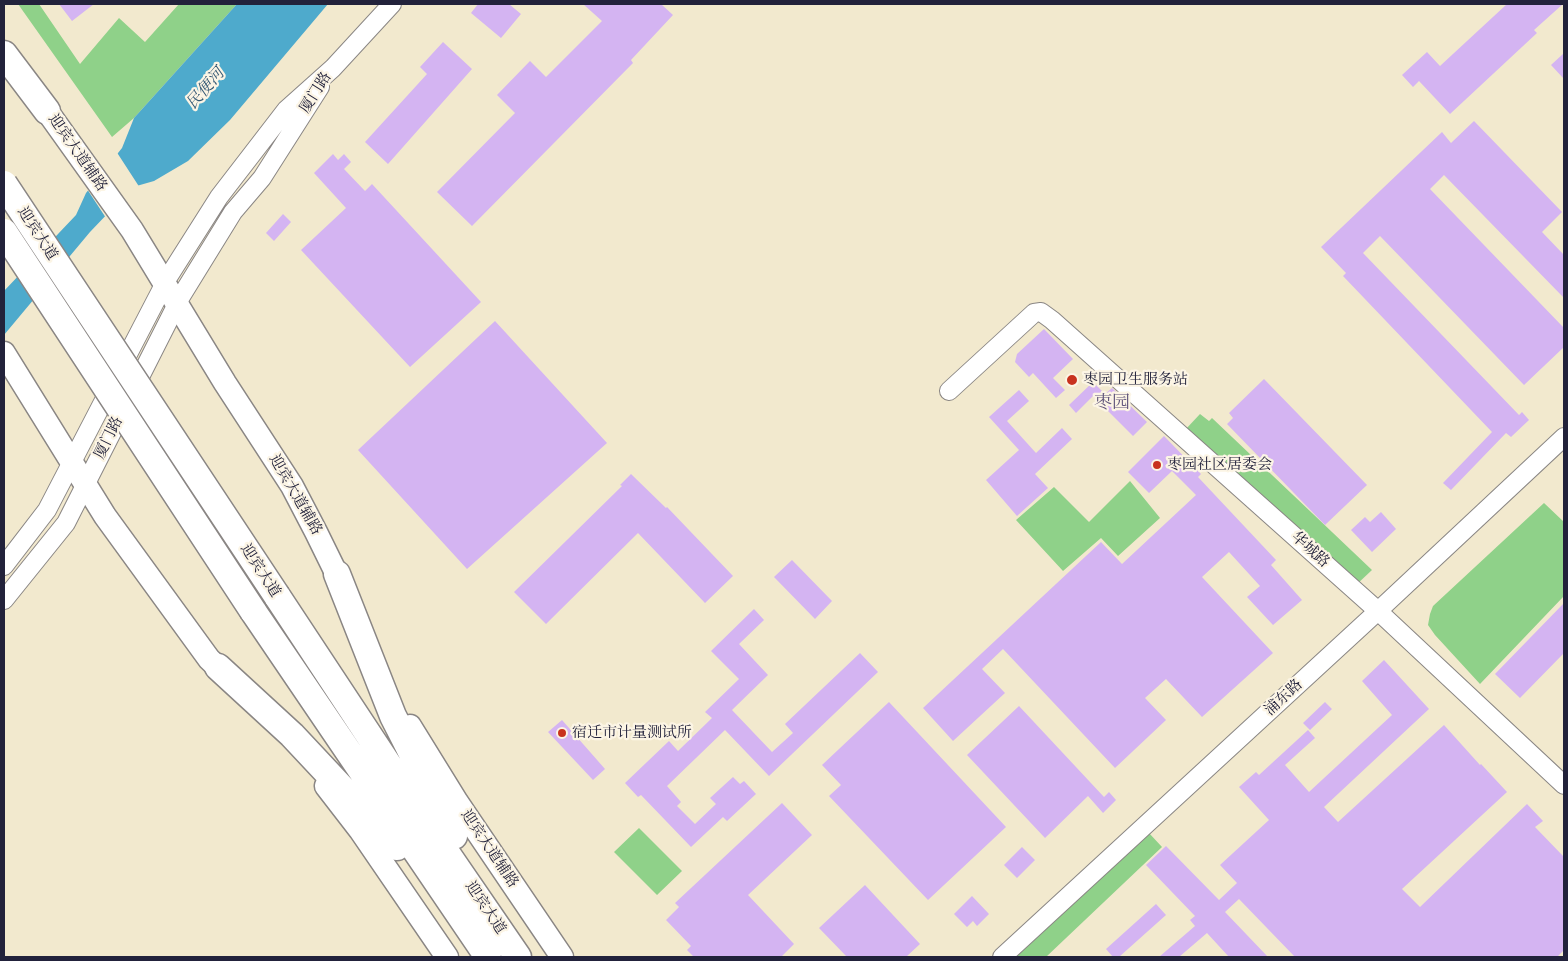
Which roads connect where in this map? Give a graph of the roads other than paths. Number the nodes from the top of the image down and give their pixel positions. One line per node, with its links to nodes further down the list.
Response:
1 (392, 4): 4 (street)
2 (4, 46): 5 (main road, 迎宾大道辅路)
3 (4, 54): 5 (highway)
4 (333, 68): 8 (street, 厦门路); 9 (street, 厦门路)
5 (47, 112): 8 (main road, 迎宾大道辅路)
6 (4, 184): 24 (highway, 迎宾大道, bridge)
7 (4, 232): 21 (highway, 迎宾大道, bridge)
8 (164, 284): 9 (main road, 迎宾大道辅路); 13 (street, 厦门路)
9 (177, 304): 14 (street, 厦门路); 16 (main road, 迎宾大道辅路)
10 (4, 353): 13 (main road)
11 (949, 391): 18 (street, 华城路)
12 (1564, 437): 18 (street, 浦东路)
13 (73, 463): 14 (main road); 15 (street, 厦门路)
14 (86, 485): 17 (street, 厦门路); 19 (main road)
15 (4, 566)
16 (337, 574): 25 (highway); 26 (main road, 迎宾大道辅路)
17 (4, 600)
18 (1378, 611): 20 (street, 华城路); 27 (street, 浦东路)
19 (218, 667): 21 (highway); 22 (main road)
20 (1564, 785)
21 (467, 927): 23 (highway, 迎宾大道)
22 (447, 957)
23 (488, 957)
24 (518, 957)
25 (536, 957)
26 (562, 957)
27 (1002, 957)

